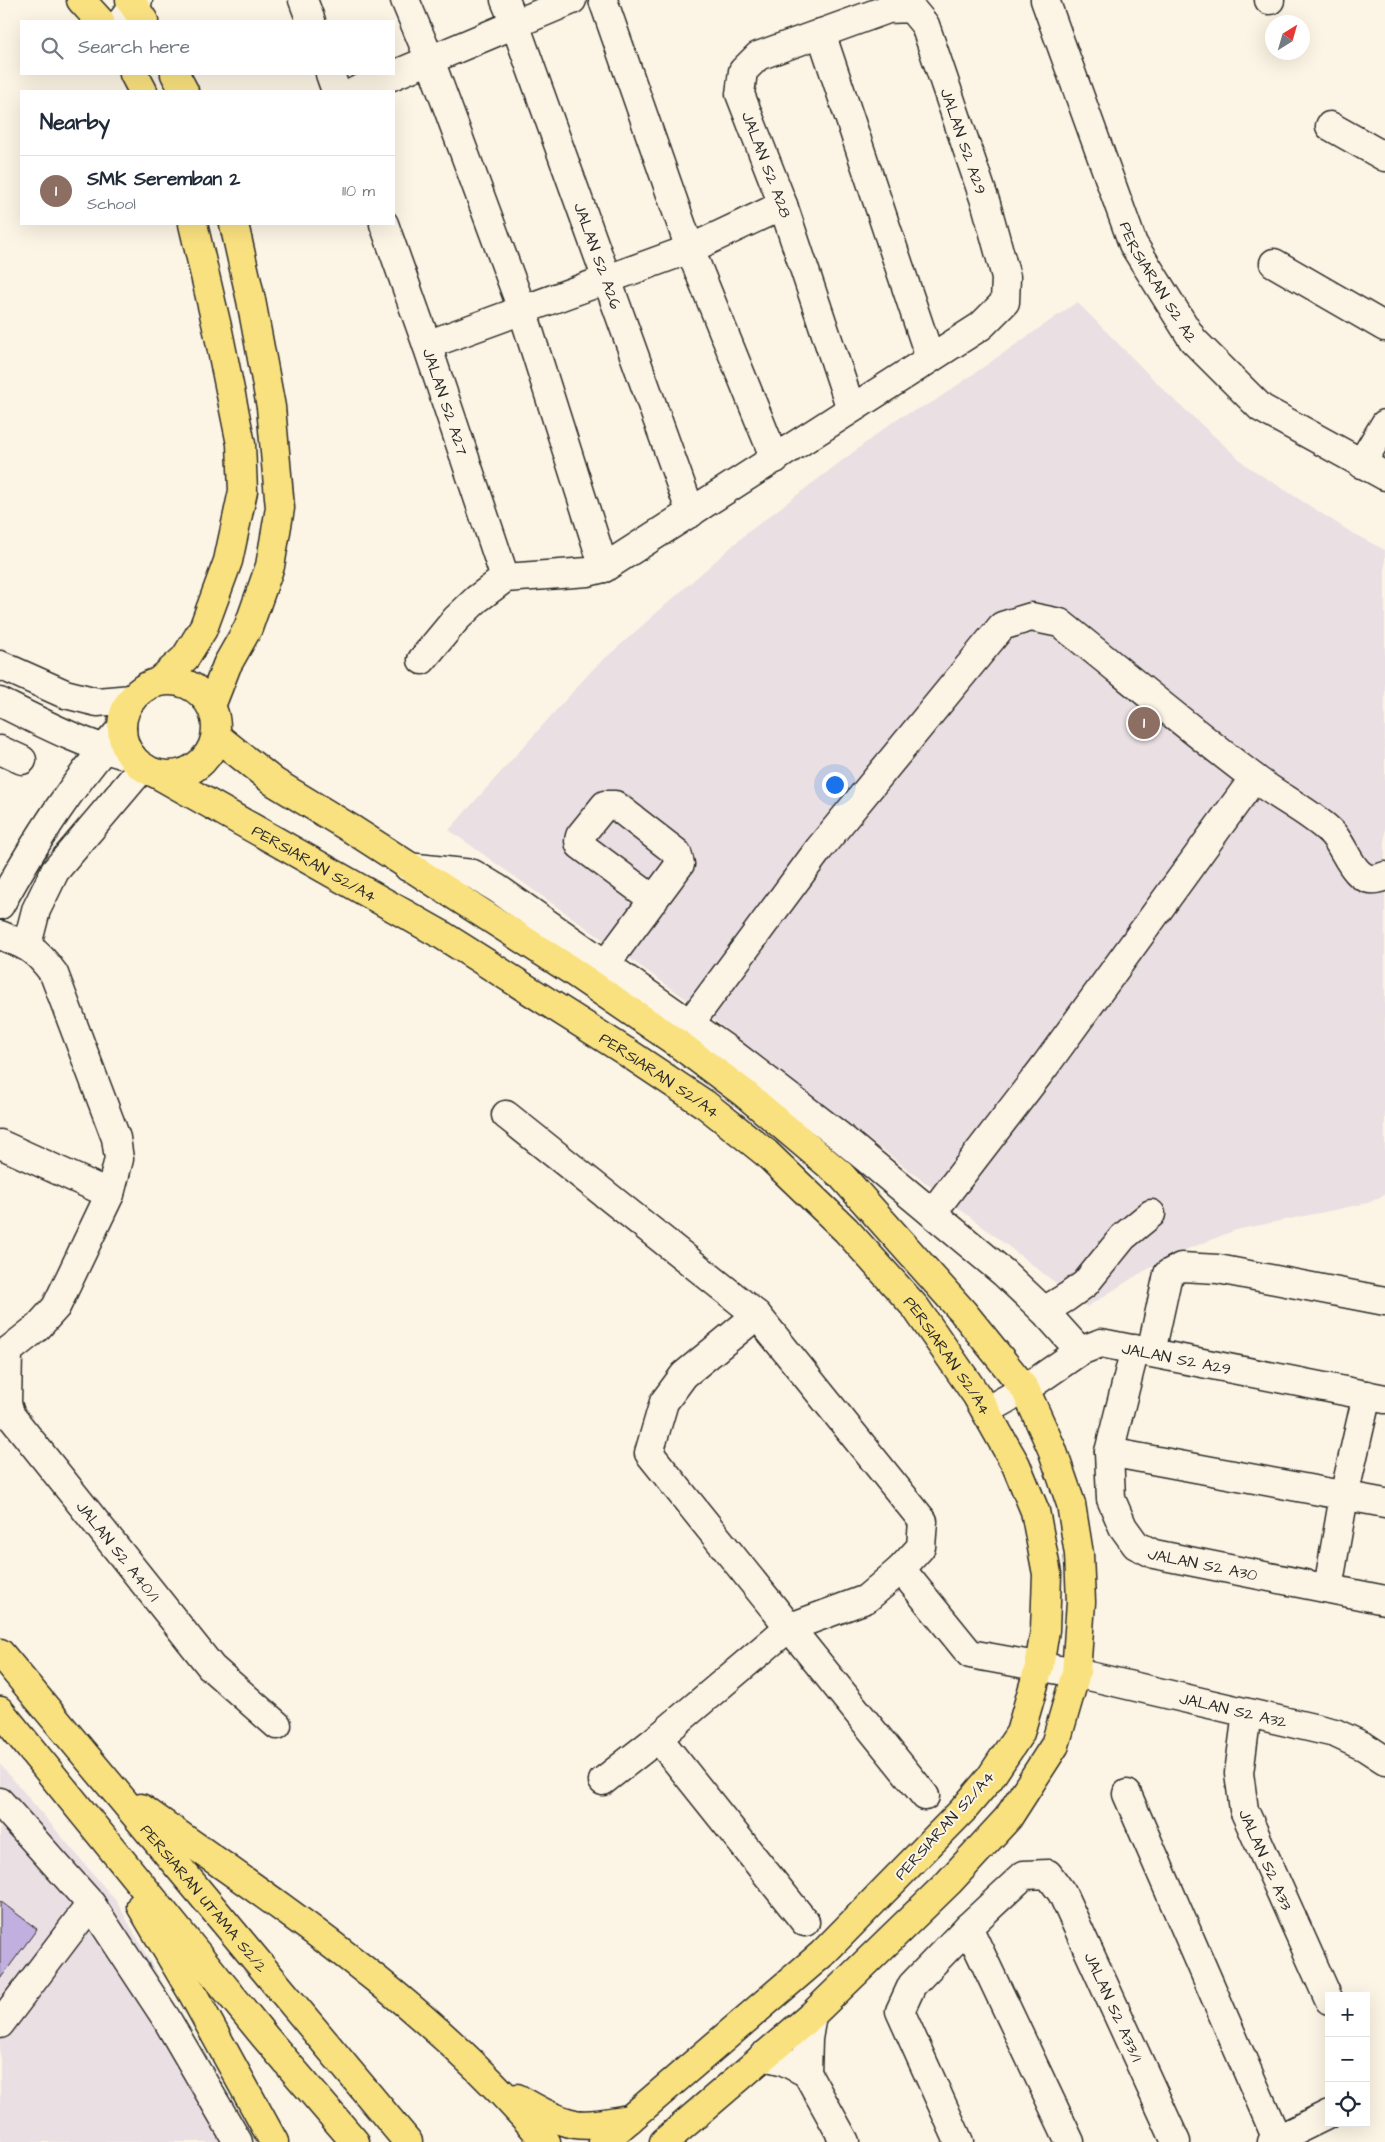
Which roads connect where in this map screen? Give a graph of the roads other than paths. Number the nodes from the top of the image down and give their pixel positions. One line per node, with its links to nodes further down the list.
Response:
1 (80, 0): 9 (main road)
2 (303, 0): 10 (street)
3 (405, 0): 12 (street)
4 (572, 0): 8 (street)
5 (603, 0): 28 (street)
6 (1045, 0): 38 (street, PERSIARAN S2 A2)
7 (888, 9): 11 (street, JALAN S2 A28); 34 (street, JALAN S2 A29)
8 (510, 12): 12 (street); 30 (street, JALAN S2 A26)
9 (99, 20)
10 (311, 20)
11 (821, 34): 24 (street, JALAN S2 A28); 34 (street)
12 (430, 60): 17 (street); 31 (street)
13 (135, 75): 18 (main road)
14 (176, 75): 19 (main road)
15 (330, 75): 20 (street)
16 (394, 75): 21 (street)
17 (395, 75)
18 (142, 90)
19 (183, 90)
20 (336, 90)
21 (358, 90)
22 (1330, 126): 23 (street)
23 (1385, 157)
24 (783, 205): 28 (street); 35 (street, JALAN S2 A28)
25 (193, 225): 44 (main road)
26 (234, 225): 47 (main road)
27 (384, 225): 33 (street, JALAN S2 A27)
28 (690, 249): 30 (street); 37 (street)
29 (1274, 263): 32 (street)
30 (607, 280): 31 (street); 39 (street, JALAN S2 A26)
31 (522, 309): 33 (street); 40 (street)
32 (1385, 327)
33 (427, 345): 41 (street, JALAN S2 A27)
34 (930, 358): 35 (street)
35 (851, 409): 37 (street)
36 (1385, 424): 38 (street)
37 (775, 458): 39 (street)
38 (1373, 470)
39 (690, 513): 40 (street)
40 (604, 568): 41 (street)
41 (505, 578): 42 (street)
42 (422, 660)
43 (0, 665): 45 (street)
44 (158, 682): 45 (main road); 47 (main road)
45 (132, 699): 48 (main road)
46 (0, 702): 49 (street)
47 (211, 706): 50 (main road)
48 (122, 728): 51 (street); 52 (main road)
49 (67, 736): 51 (street); 54 (street)
50 (216, 736): 52 (main road); 55 (main road, PERSIARAN S2/A4)
51 (102, 749): 52 (street); 54 (street)
52 (144, 766): 60 (street); 76 (main road, PERSIARAN S2/A4)
53 (1254, 778): 56 (street); 62 (street); 66 (street)
54 (75, 782): 58 (street)
55 (408, 867): 61 (street); 62 (main road, PERSIARAN S2/A4)
56 (1385, 876)
57 (654, 900): 61 (street)
58 (0, 905)
59 (0, 935): 60 (street)
60 (27, 945): 65 (street)
61 (605, 965): 62 (street)
62 (683, 1033): 66 (street); 74 (main road, PERSIARAN S2/A4)
63 (506, 1115): 70 (street)
64 (0, 1144): 65 (street)
65 (110, 1194): 71 (street)
66 (932, 1213): 69 (street)
67 (1151, 1214): 69 (street)
68 (1385, 1301): 73 (street, JALAN S2 A30)
69 (1044, 1311): 72 (street)
70 (757, 1315): 80 (street); 83 (street)
71 (4, 1349): 89 (street, JALAN S2 A40/1)
72 (1080, 1351): 73 (street, JALAN S2 A29); 74 (street, JALAN S2 A29)
73 (1143, 1351): 75 (street, JALAN S2 A29); 77 (street, JALAN S2 A30)
74 (1026, 1389): 76 (street, JALAN S2 A29); 86 (main road, PERSIARAN S2/A4)
75 (1376, 1397): 78 (street)
76 (986, 1411): 85 (main road, PERSIARAN S2/A4)
77 (1109, 1452): 78 (street); 81 (street, JALAN S2 A30)
78 (1344, 1496): 79 (street); 81 (street)
79 (1385, 1504)
80 (901, 1569): 83 (street); 85 (street, JALAN S2 A32)
81 (1328, 1588): 82 (street, JALAN S2 A30)
82 (1385, 1600)
83 (788, 1628): 90 (street); 95 (street)
84 (0, 1653): 93 (main road, PERSIARAN UTAMA S2/2)
85 (1039, 1667): 86 (street, JALAN S2 A32); 108 (main road, PERSIARAN S2/A4)
86 (1076, 1673): 88 (street, JALAN S2 A32); 102 (main road, PERSIARAN S2/A4)
87 (0, 1711): 97 (main road)
88 (1247, 1713): 91 (street, JALAN S2 A32); 101 (street, JALAN S2 A33)
89 (278, 1725)
90 (658, 1738): 92 (street); 99 (street)
91 (1385, 1760)
92 (603, 1781)
93 (112, 1787): 106 (main road); 113 (main road, PERSIARAN UTAMA S2/2)
94 (1127, 1794): 109 (street)
95 (925, 1796)
96 (6, 1811): 98 (street)
97 (92, 1824): 111 (main road); 112 (main road)
98 (91, 1904): 103 (street); 110 (street)
99 (805, 1922)
100 (968, 1927): 118 (street); 119 (street); 120 (street, JALAN S2 A33/1)
101 (1325, 1992)
102 (812, 2016): 104 (main road, PERSIARAN S2/A4); 105 (street)
103 (0, 2024)
104 (762, 2056): 105 (street); 116 (main road, PERSIARAN S2/A4)
105 (807, 2073): 117 (street)
106 (494, 2086): 108 (main road); 114 (main road)
107 (1325, 2116): 109 (street)
108 (630, 2119): 115 (main road, PERSIARAN S2/A4)
109 (1275, 2141)
110 (238, 2142)
111 (274, 2142)
112 (355, 2142)
113 (408, 2142)
114 (546, 2142)
115 (603, 2142)
116 (664, 2142)
117 (845, 2142)
118 (959, 2142)
119 (1070, 2142)
120 (1176, 2142)

